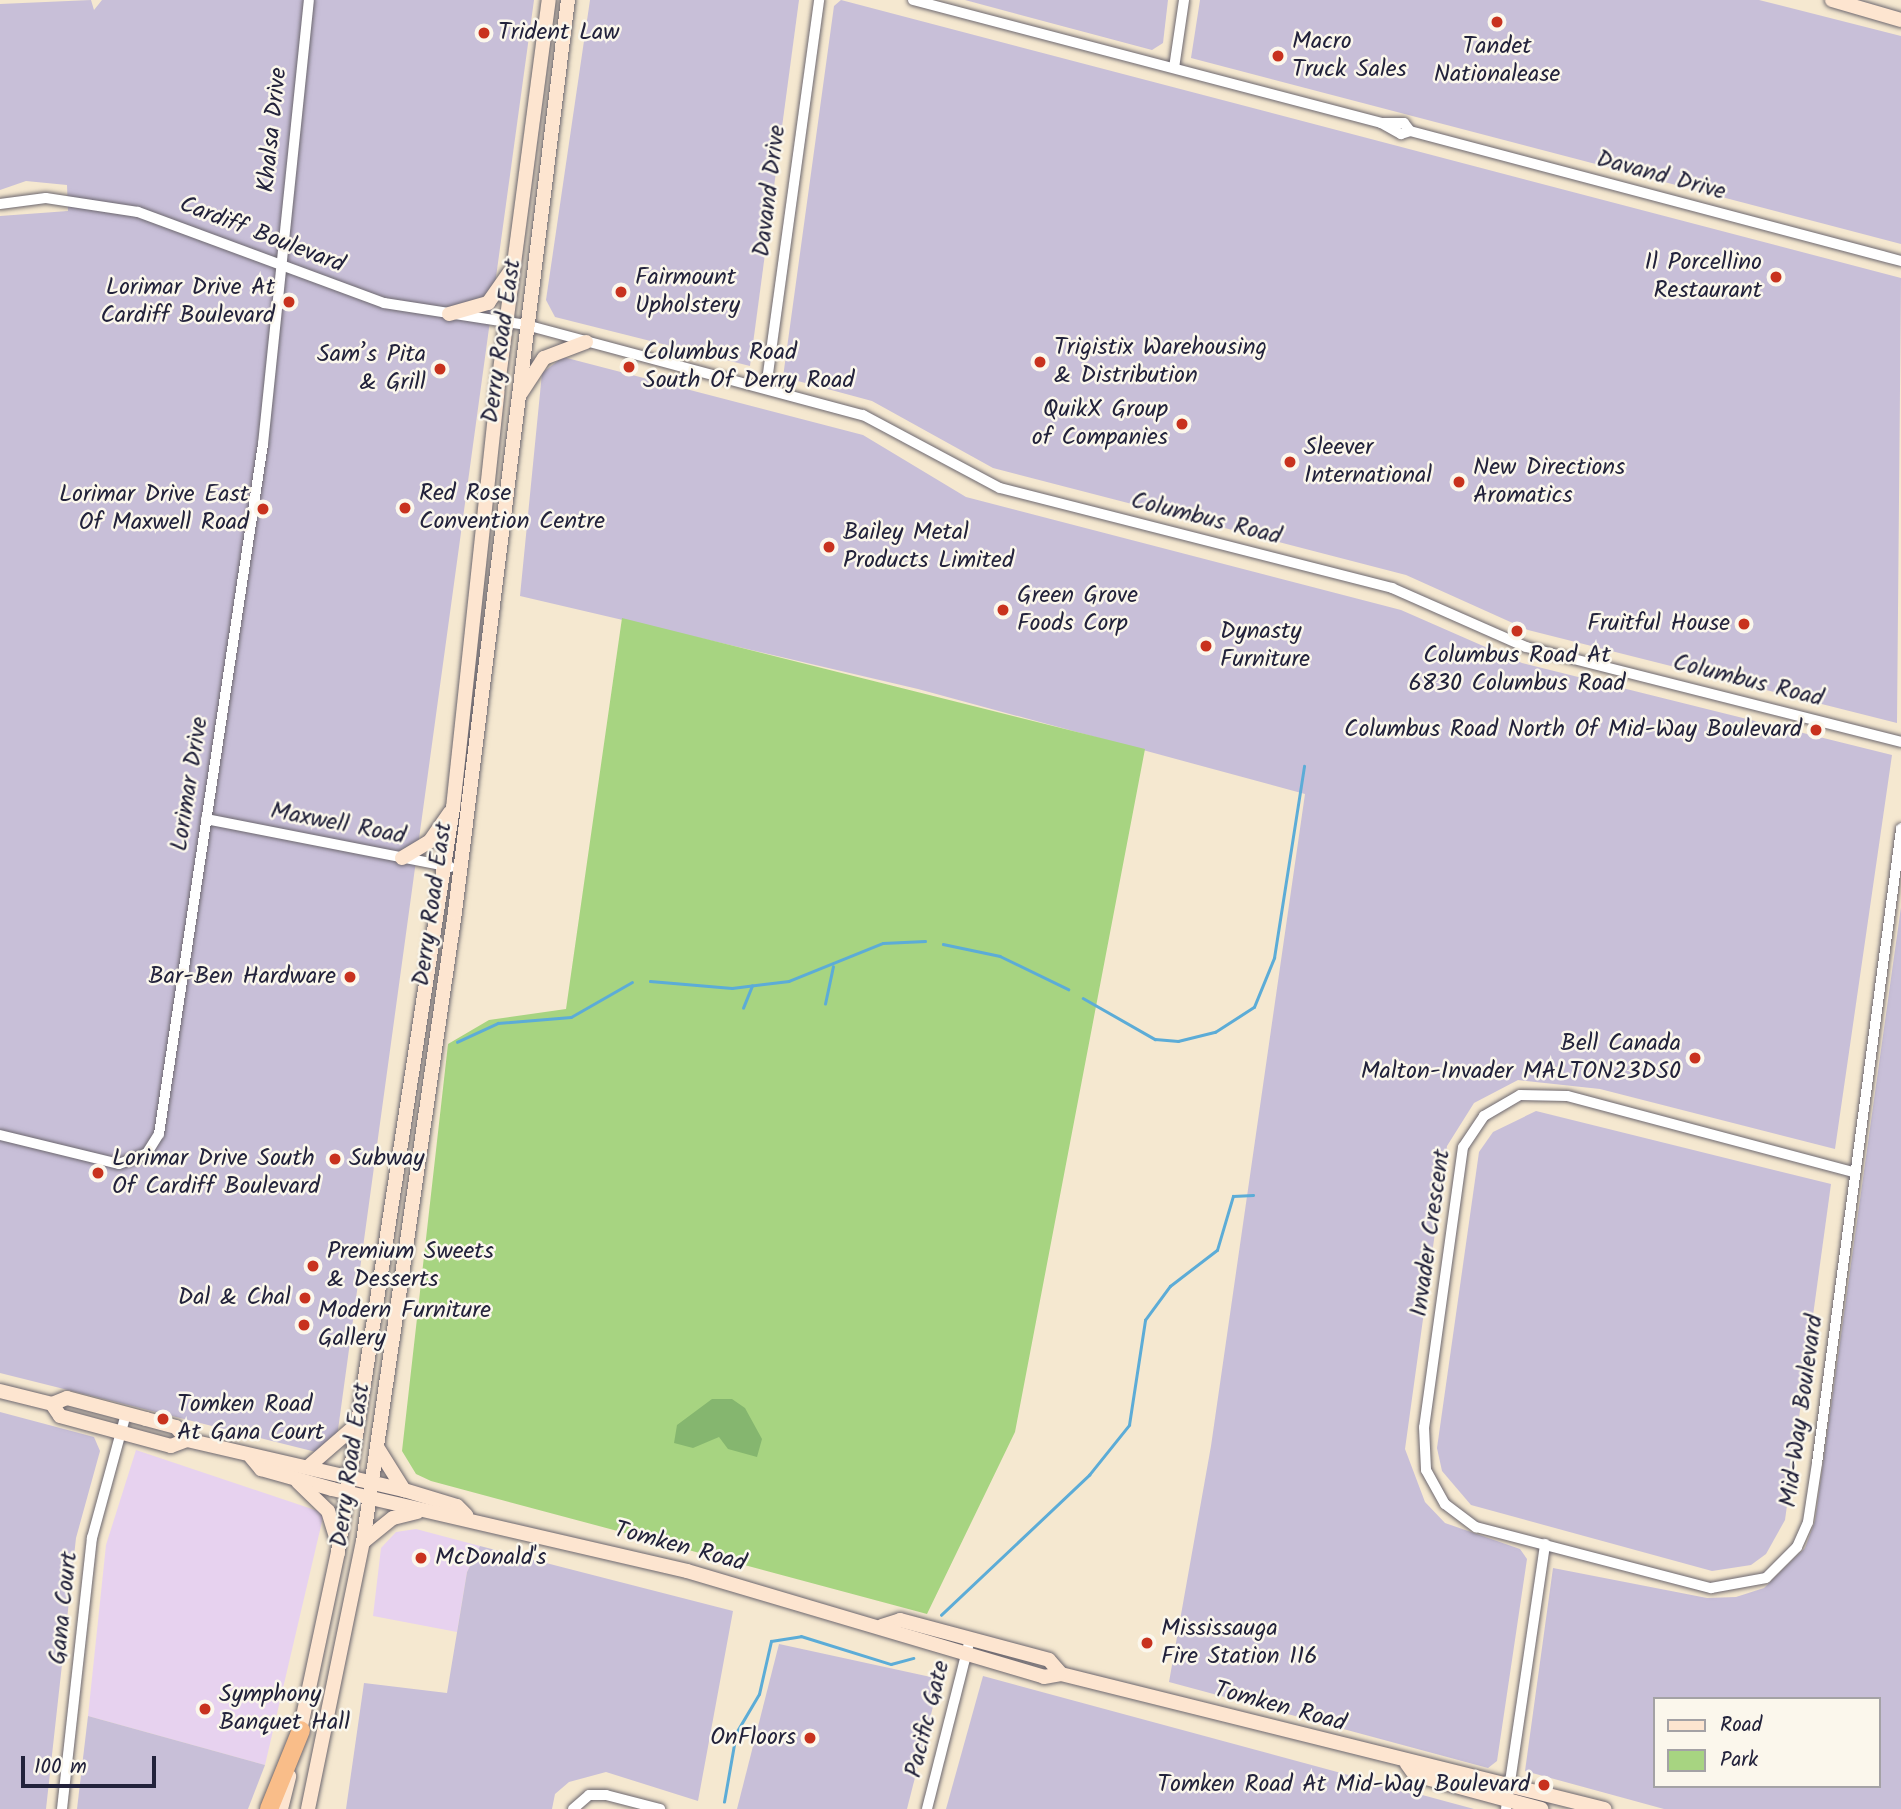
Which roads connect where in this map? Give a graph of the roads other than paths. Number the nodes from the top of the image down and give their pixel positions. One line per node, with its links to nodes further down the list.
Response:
1 (309, 0): 13 (street, Khalsa Drive)
2 (549, 0): 12 (main road, Derry Road East)
3 (568, 0): 16 (main road, Derry Road East)
4 (819, 0): 18 (street, Davand Drive)
5 (914, 0): 9 (street, Davand Drive)
6 (1184, 0): 9 (street)
7 (1832, 0): 8 (main road)
8 (1901, 20)
9 (1174, 68): 11 (street, Davand Drive)
10 (0, 204): 13 (street, Cardiff Boulevard)
11 (1901, 261)
12 (514, 262): 14 (main road); 15 (main road, Derry Road East)
13 (280, 265): 14 (street, Cardiff Boulevard); 22 (street, Lorimar Drive)
14 (449, 314): 15 (street, Cardiff Boulevard)
15 (507, 321): 16 (street, Columbus Road); 21 (main road, Derry Road East)
16 (526, 325): 17 (street, Columbus Road); 19 (main road, Derry Road East)
17 (586, 342): 18 (street, Columbus Road); 19 (main road)
18 (766, 388): 20 (street, Columbus Road)
19 (516, 400): 26 (main road, Derry Road East)
20 (1901, 742)
21 (453, 808): 24 (main road); 25 (main road, Derry Road East)
22 (206, 819): 24 (street, Maxwell Road); 27 (street, Lorimar Drive)
23 (1901, 828): 28 (street, Mid-Way Boulevard)
24 (402, 858): 25 (street, Maxwell Road)
25 (442, 866): 26 (street, Maxwell Road); 32 (main road, Derry Road East)
26 (461, 870): 35 (main road, Derry Road East)
27 (0, 1135)
28 (1853, 1172): 45 (street, Mid-Way Boulevard); 45 (street, Invader Crescent)
29 (0, 1391): 30 (main road, Tomken Road)
30 (52, 1404): 31 (main road, Tomken Road); 33 (main road, Tomken Road)
31 (126, 1414): 33 (street, Gana Court); 34 (main road, Tomken Road)
32 (355, 1426): 37 (main road); 39 (main road, Derry Road East)
33 (121, 1431): 34 (main road, Tomken Road); 55 (street, Gana Court)
34 (187, 1440): 36 (main road, Tomken Road)
35 (377, 1447): 40 (main road); 41 (main road, Derry Road East)
36 (251, 1457): 37 (main road, Tomken Road); 38 (main road, Tomken Road)
37 (309, 1466): 39 (main road, Tomken Road)
38 (294, 1478): 39 (main road, Tomken Road); 46 (main road)
39 (348, 1485): 41 (main road, Tomken Road); 46 (main road, Derry Road East)
40 (404, 1490): 41 (main road, Tomken Road); 43 (main road, Tomken Road)
41 (370, 1491): 42 (main road, Tomken Road); 44 (main road, Derry Road East)
42 (418, 1511): 43 (main road, Tomken Road); 44 (main road)
43 (466, 1515): 47 (main road, Tomken Road)
44 (363, 1542): 58 (main road, Derry Road East)
45 (1545, 1545): 53 (street)
46 (338, 1552): 51 (main road, Derry Road East)
47 (882, 1626): 48 (main road, Tomken Road); 49 (main road, Tomken Road)
48 (970, 1639): 49 (street, Pacific Gate); 50 (main road, Tomken Road)
49 (966, 1655): 50 (main road, Tomken Road); 61 (street, Pacific Gate)
50 (1061, 1674): 52 (main road, Tomken Road)
51 (301, 1730): 56 (highway); 57 (main road, Derry Road East)
52 (1407, 1764): 53 (main road, Tomken Road); 54 (main road, Tomken Road)
53 (1510, 1784): 54 (street); 63 (main road, Tomken Road)
54 (1507, 1805): 62 (main road, Tomken Road)
55 (62, 1809)
56 (269, 1809)
57 (281, 1809)
58 (308, 1809)
59 (573, 1809): 60 (street)
60 (660, 1809)
61 (927, 1809)
62 (1541, 1809)
63 (1604, 1809)

